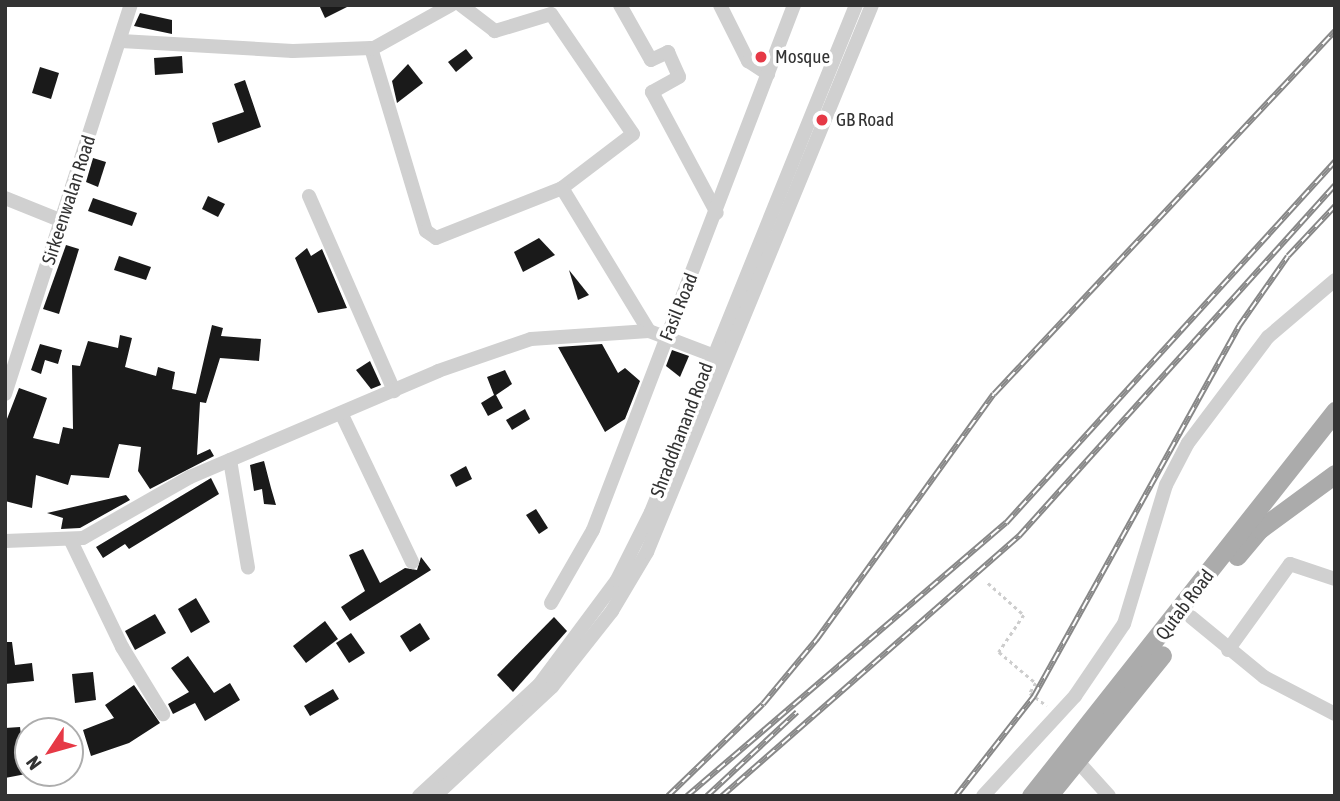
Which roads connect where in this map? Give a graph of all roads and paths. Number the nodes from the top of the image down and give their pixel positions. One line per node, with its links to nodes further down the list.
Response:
1 (131, 5): 9 (street, Sirkeenwalan Road)
2 (451, 5): 10 (street)
3 (461, 5): 14 (street)
4 (620, 5): 17 (street)
5 (720, 5): 11 (street)
6 (794, 5): 11 (street, Fasil Road)
7 (856, 5): 12 (street, Shraddhanand Road)
8 (872, 5): 13 (street, Shraddhanand Road)
9 (121, 41): 10 (street); 18 (street, Sirkeenwalan Road)
10 (372, 49): 14 (street)
11 (768, 74): 17 (street, Fasil Road)
12 (793, 158): 13 (street); 22 (street, Shraddhanand Road)
13 (808, 164): 23 (street, Shraddhanand Road)
14 (562, 188): 20 (street)
15 (309, 196): 24 (street)
16 (5, 198): 18 (street)
17 (717, 213): 21 (street, Fasil Road)
18 (62, 221): 25 (street, Sirkeenwalan Road)
19 (1335, 280): 42 (street)
20 (649, 331): 21 (street); 24 (street)
21 (668, 335): 22 (street); 37 (street, Fasil Road)
22 (711, 354): 23 (street); 44 (street, Shraddhanand Road)
23 (726, 361): 45 (street, Shraddhanand Road)
24 (394, 391): 27 (street)
25 (5, 394)
26 (1335, 411): 30 (main road, Qutab Road)
27 (342, 415): 28 (street); 33 (street)
28 (230, 460): 32 (street); 34 (street)
29 (1335, 474): 30 (main road, Qutab Road)
30 (1243, 536): 38 (main road, Qutab Road); 43 (main road, Qutab Road)
31 (5, 541): 32 (street)
32 (71, 541): 40 (street)
33 (412, 562)
34 (248, 568)
35 (1335, 579): 39 (street)
36 (988, 583): 42 (path)
37 (551, 603)
38 (1191, 617): 39 (street); 43 (main road, Qutab Road)
39 (1228, 650): 41 (street)
40 (163, 714)
41 (1335, 714)
42 (1058, 715): 46 (street)
43 (1072, 755): 47 (main road, Qutab Road); 48 (main road, Qutab Road); 49 (street)
44 (419, 796)
45 (435, 796)
46 (983, 796)
47 (1031, 796)
48 (1048, 796)
49 (1109, 796)

